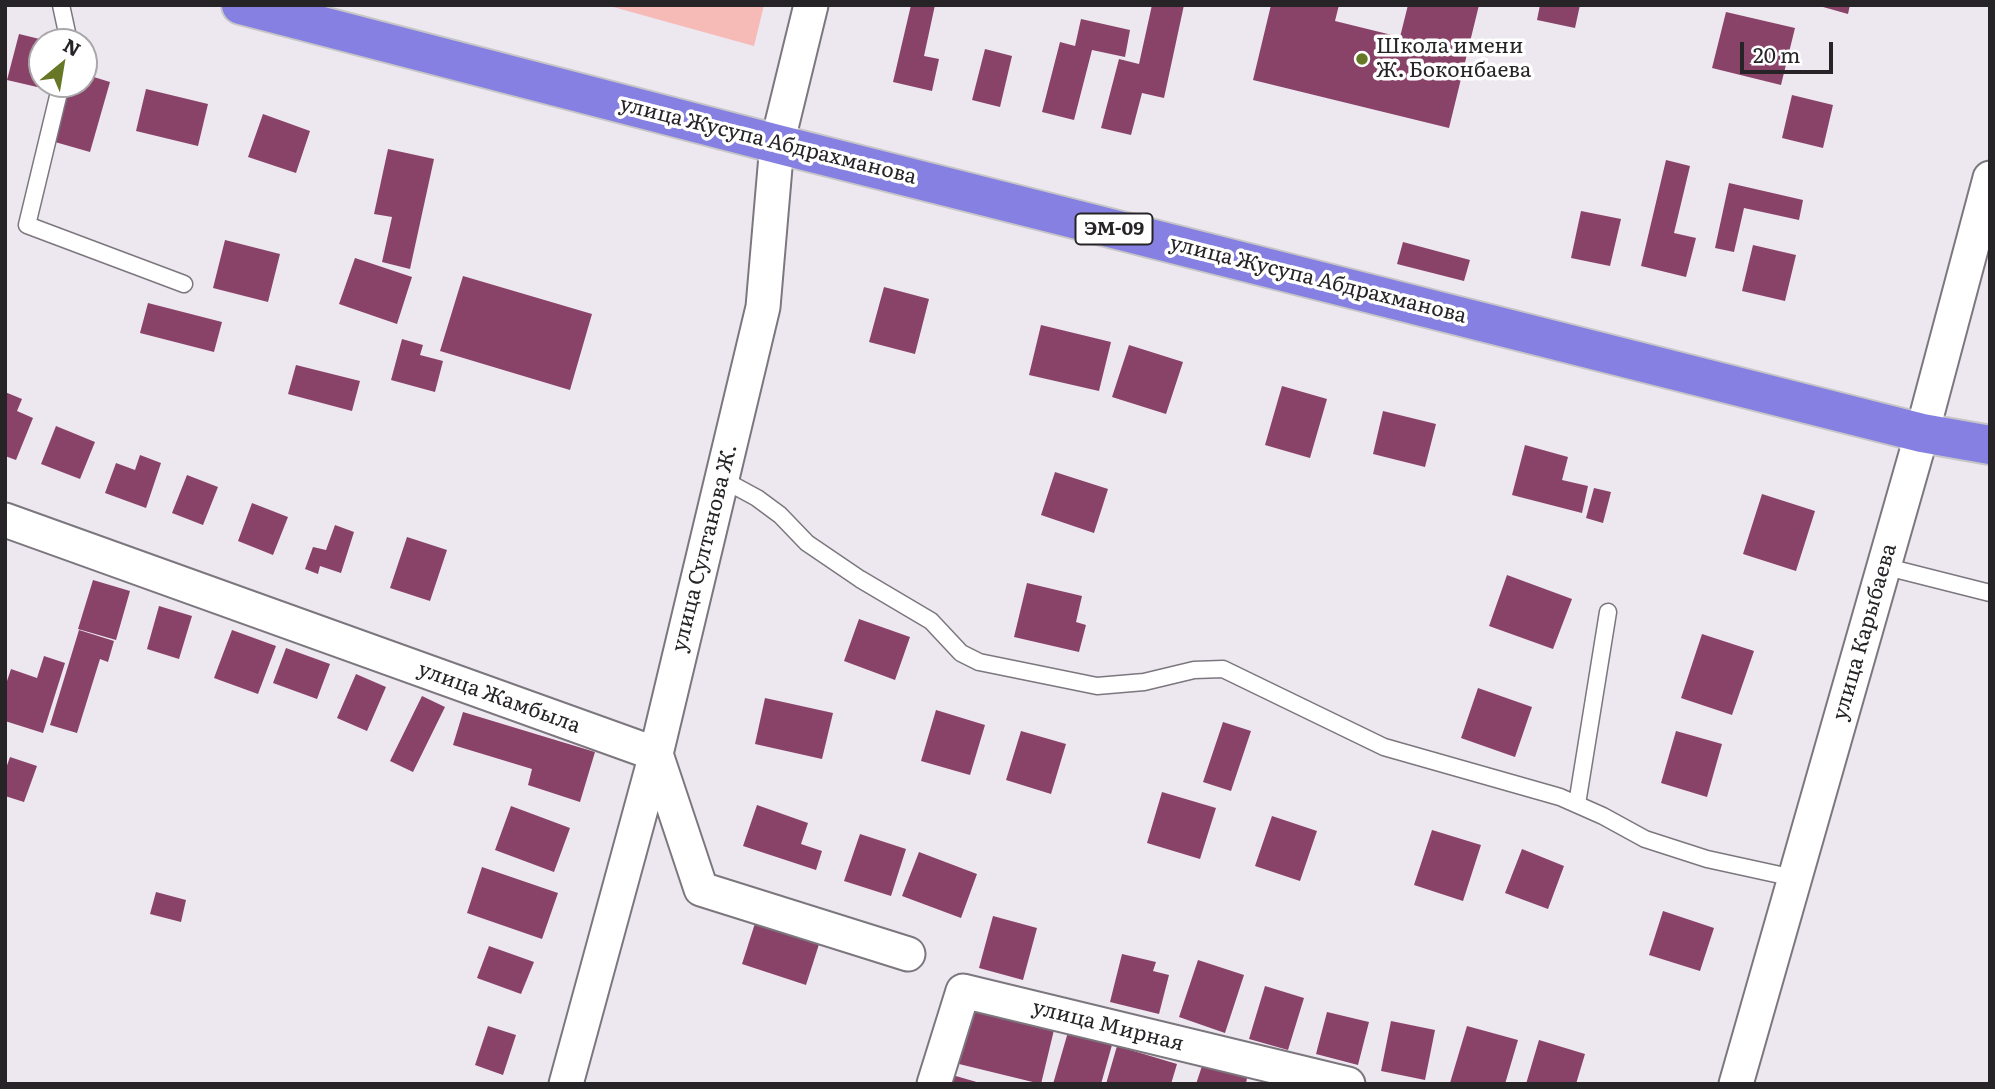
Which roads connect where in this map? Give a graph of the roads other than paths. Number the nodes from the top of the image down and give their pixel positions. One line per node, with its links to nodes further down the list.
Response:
1 (61, 5): 4 (lane)
2 (241, 5): 6 (highway, улица Жусупа Абдрахманова / ЭМ-09)
3 (811, 5): 6 (street, улица Султанова Ж.)
4 (66, 28)
5 (58, 98): 8 (lane)
6 (777, 144): 9 (highway, улица Жусупа Абдрахманова / ЭМ-09); 11 (street, улица Султанова Ж.)
7 (1990, 178): 9 (street, улица Карыбаева)
8 (184, 284)
9 (1922, 433): 10 (highway, улица Жусупа Абдрахманова / ЭМ-09); 13 (street, улица Карыбаева)
10 (1990, 445)
11 (722, 479): 16 (street, улица Султанова Ж.); 17 (lane)
12 (5, 520): 16 (street, улица Жамбыла)
13 (1883, 566): 14 (lane); 18 (street, улица Карыбаева)
14 (1990, 593)
15 (1608, 612): 17 (lane)
16 (656, 754): 19 (street); 20 (street, улица Султанова Ж.)
17 (1577, 804): 18 (lane)
18 (1794, 878): 23 (street, улица Карыбаева)
19 (908, 954)
20 (566, 1084)
21 (934, 1084): 22 (street, улица Мирная)
22 (1348, 1084)
23 (1736, 1084)

